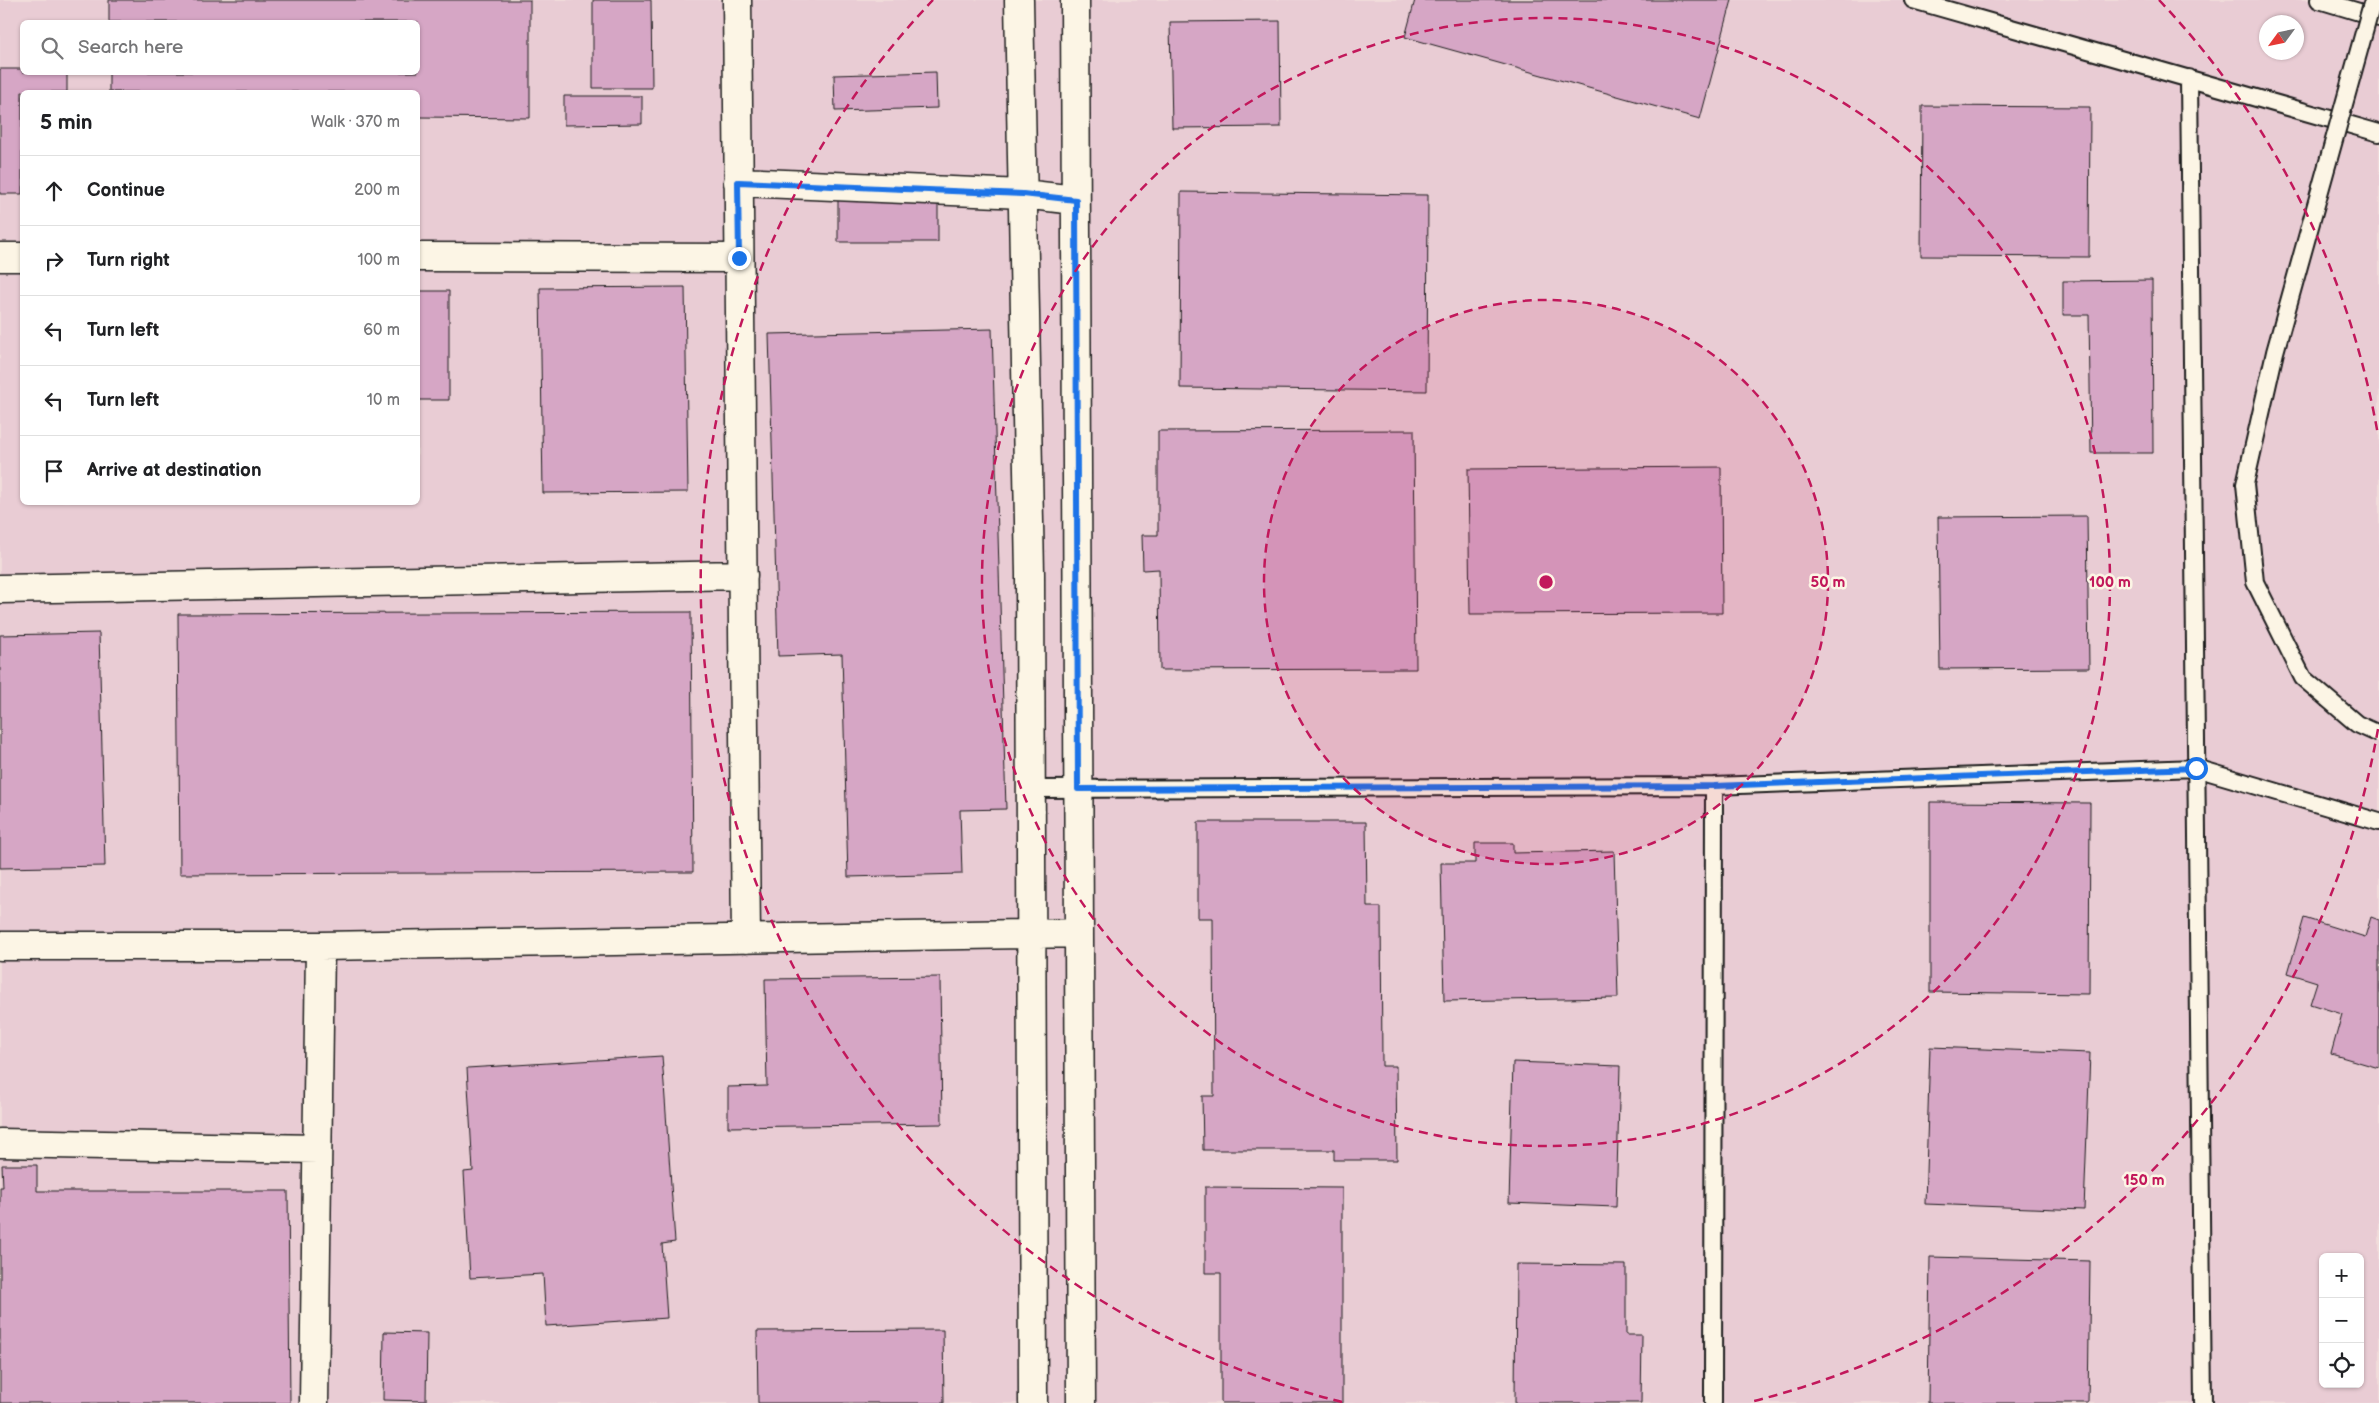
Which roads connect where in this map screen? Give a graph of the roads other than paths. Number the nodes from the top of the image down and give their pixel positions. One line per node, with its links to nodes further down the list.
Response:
1 (737, 0): 10 (street)
2 (1019, 0): 11 (street)
3 (1075, 0): 12 (street)
4 (1913, 0): 8 (lane)
5 (2319, 0): 7 (lane)
6 (2373, 0): 19 (lane, bridge)
7 (2379, 18)
8 (2189, 78): 9 (lane); 20 (lane)
9 (2379, 132)
10 (738, 182): 11 (street); 16 (street)
11 (1023, 194): 12 (street); 22 (street)
12 (1076, 200): 23 (street)
13 (0, 257): 14 (street)
14 (20, 257)
15 (420, 257): 16 (street)
16 (739, 258): 17 (street)
17 (743, 575): 18 (street); 27 (street)
18 (0, 589)
19 (2379, 734)
20 (2196, 768): 21 (lane); 24 (lane); 36 (lane)
21 (1714, 786): 23 (lane); 35 (lane)
22 (1031, 789): 23 (lane); 26 (street)
23 (1078, 789): 25 (street)
24 (2379, 822)
25 (1079, 933): 26 (street); 34 (street)
26 (1032, 934): 27 (street); 33 (street)
27 (746, 939): 29 (street)
28 (0, 946): 29 (street)
29 (320, 946): 31 (street)
30 (0, 1144): 31 (street)
31 (317, 1149): 32 (street)
32 (314, 1403)
33 (1033, 1403)
34 (1082, 1403)
35 (1713, 1403)
36 (2203, 1403)

